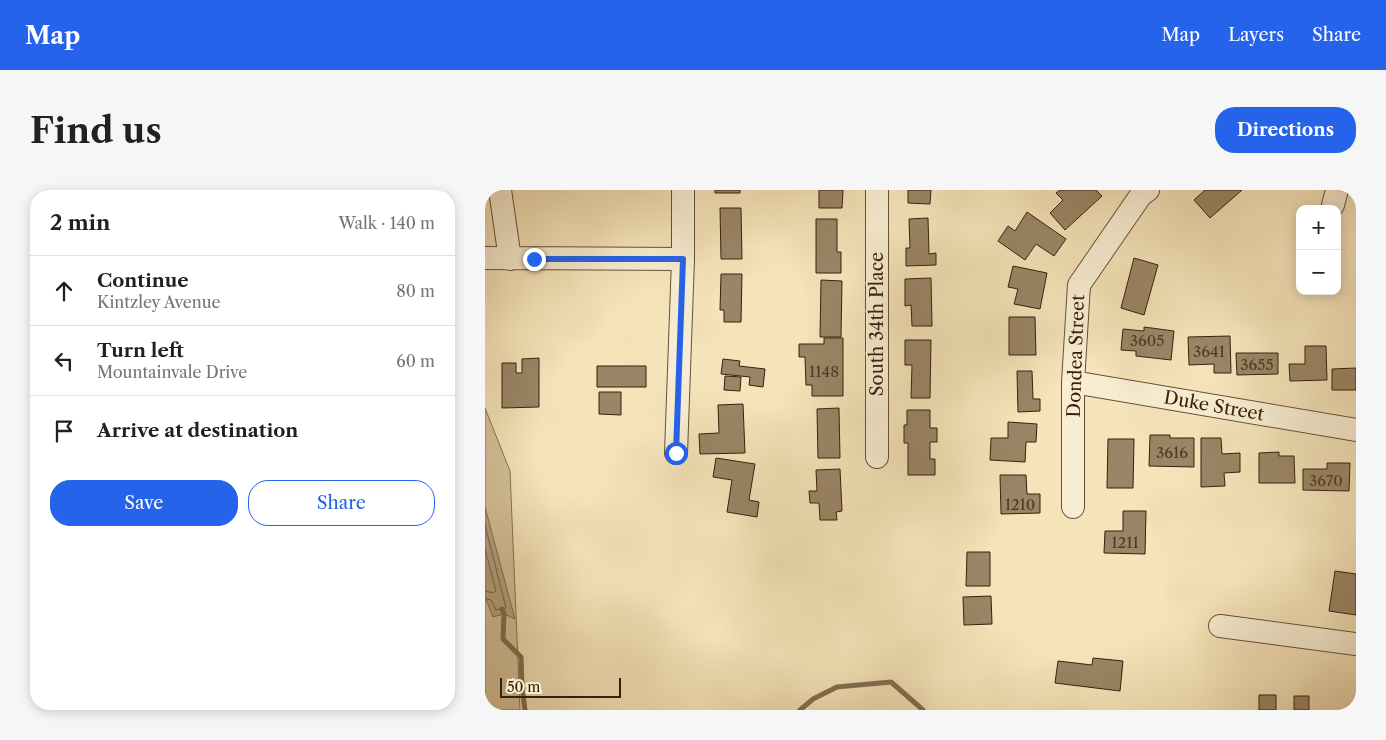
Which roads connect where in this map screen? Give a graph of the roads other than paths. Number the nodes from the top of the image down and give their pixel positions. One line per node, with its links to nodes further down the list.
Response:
1 (500, 190): 6 (street)
2 (683, 190): 7 (street)
3 (877, 190): 11 (street, South 34th Place)
4 (1142, 192): 8 (street, Dondea Street)
5 (485, 258): 6 (street)
6 (510, 259): 7 (street)
7 (683, 259): 10 (street)
8 (1073, 382): 9 (street, Duke Street); 12 (street, Dondea Street)
9 (1356, 430)
10 (676, 453)
11 (877, 457)
12 (1073, 507)
13 (1220, 626): 14 (street)
14 (1356, 644)

